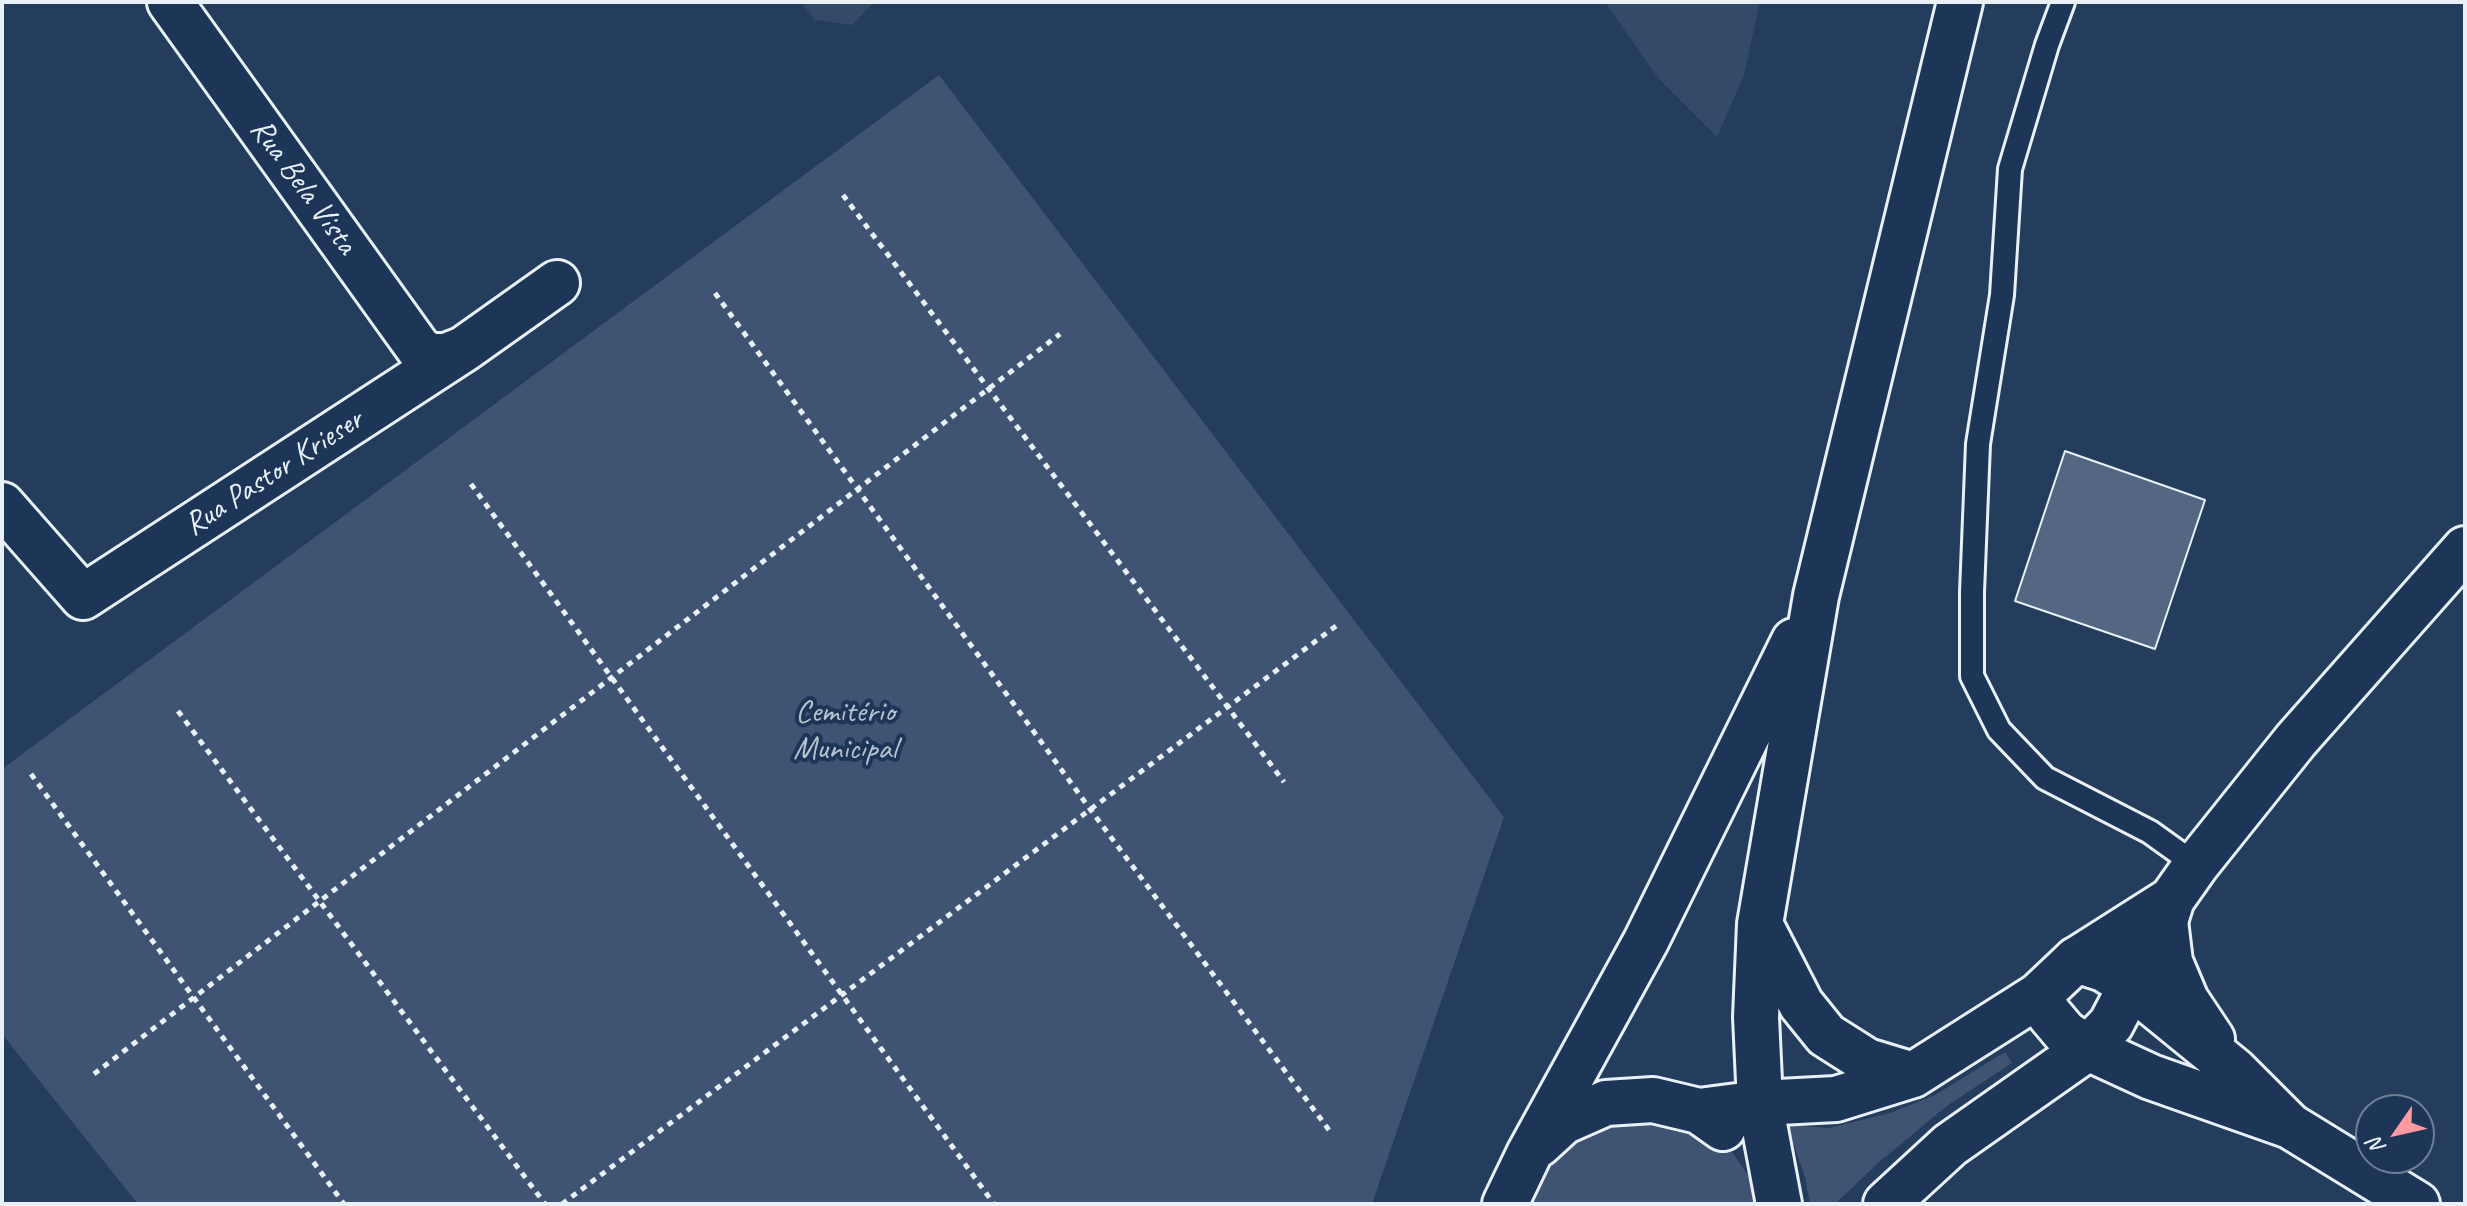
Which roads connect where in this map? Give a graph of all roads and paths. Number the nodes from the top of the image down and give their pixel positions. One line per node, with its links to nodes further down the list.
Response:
1 (170, 2): 8 (main road, Rua Bela Vista)
2 (2063, 2): 22 (lane)
3 (1953, 9): 14 (main road)
4 (843, 195): 9 (path)
5 (557, 283): 8 (main road, Rua Pastor Krieser)
6 (715, 293): 11 (path)
7 (1060, 334): 9 (path)
8 (455, 352): 12 (main road, Rua Pastor Krieser)
9 (989, 390): 11 (path); 17 (path)
10 (471, 484): 16 (path)
11 (858, 490): 16 (path); 21 (path)
12 (2, 505)
13 (2465, 549): 22 (main road)
14 (1816, 596): 24 (main road); 38 (main road)
15 (1340, 623): 17 (path)
16 (612, 677): 23 (path); 27 (path)
17 (1226, 707): 20 (path); 21 (path)
18 (178, 711): 23 (path)
19 (31, 774): 29 (path)
20 (1284, 782)
21 (1090, 809): 27 (path); 37 (path)
22 (2178, 895): 25 (main road); 26 (main road); 31 (main road)
23 (321, 902): 29 (path); 41 (path)
24 (1760, 924): 33 (main road); 34 (main road)
25 (2076, 960): 26 (main road); 28 (main road)
26 (2131, 986): 30 (main road); 31 (main road)
27 (843, 993): 42 (path); 43 (path)
28 (2039, 995): 30 (main road); 33 (main road)
29 (194, 998): 32 (path); 40 (path)
30 (2088, 1048): 36 (main road); 45 (main road)
31 (2234, 1070): 36 (main road)
32 (94, 1074)
33 (1913, 1075): 34 (main road)
34 (1760, 1103): 35 (main road); 44 (main road)
35 (1699, 1111): 38 (main road); 44 (main road)
36 (2290, 1126): 46 (main road)
37 (1329, 1130)
38 (1529, 1154): 39 (main road)
39 (1504, 1202)
40 (344, 1204)
41 (545, 1204)
42 (562, 1204)
43 (994, 1204)
44 (1778, 1204)
45 (1886, 1204)
46 (2417, 1204)

